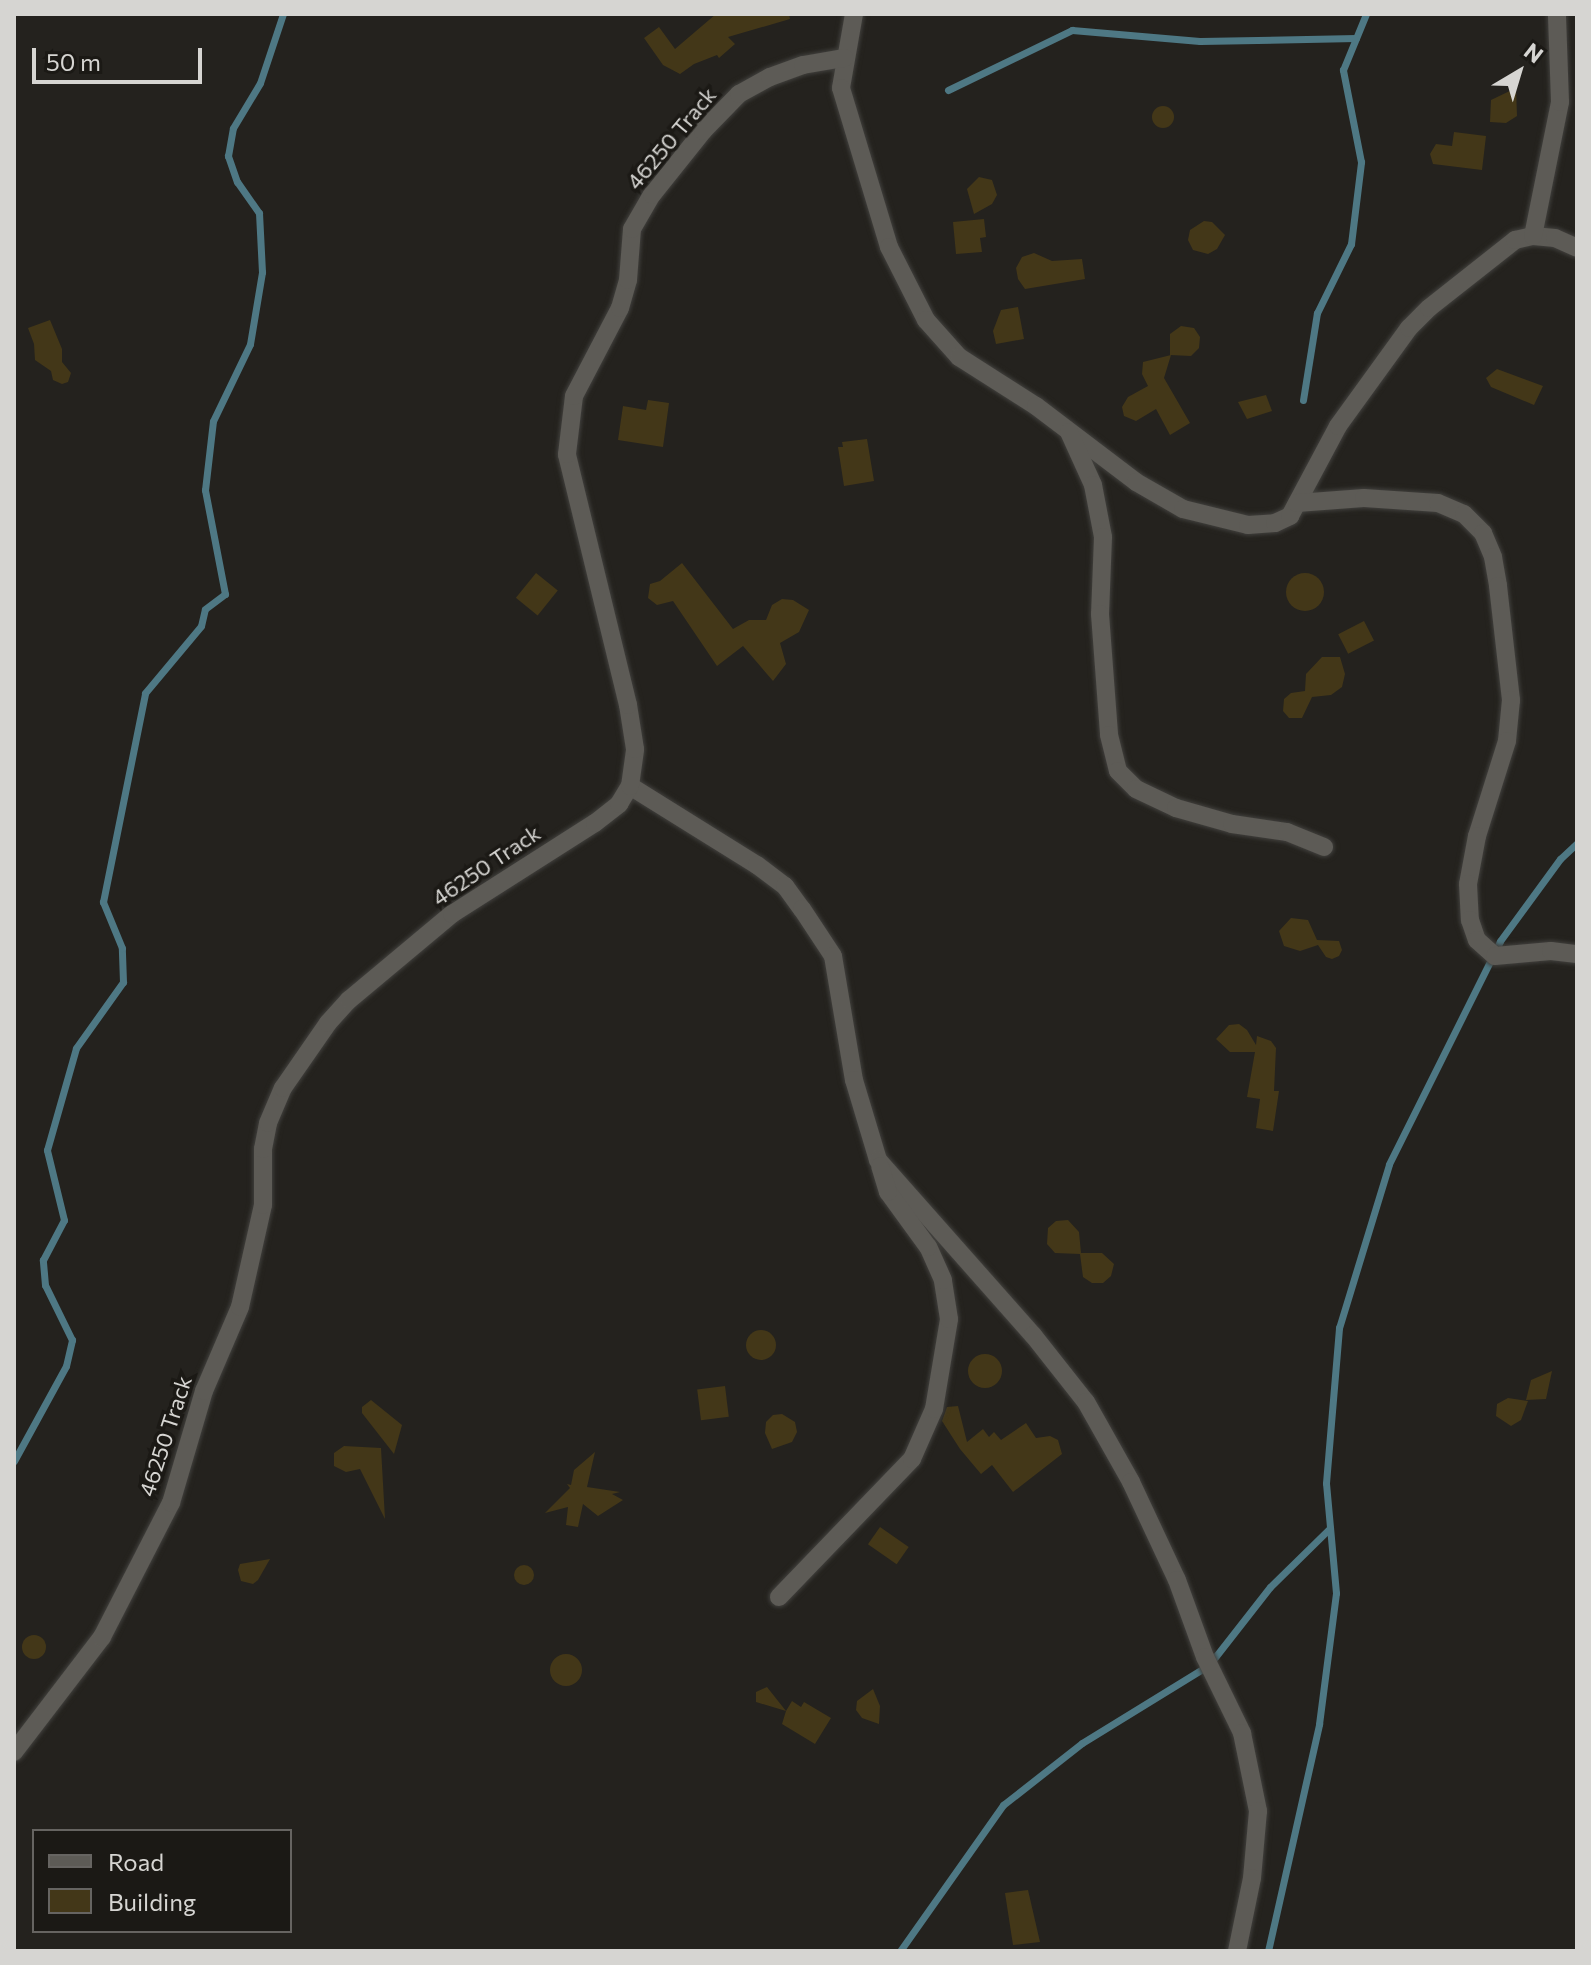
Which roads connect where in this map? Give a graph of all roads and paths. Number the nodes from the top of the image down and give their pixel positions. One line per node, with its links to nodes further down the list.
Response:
1 (854, 14): 3 (street)
2 (1557, 14): 4 (street)
3 (844, 58): 6 (street); 8 (street, 46250 Track)
4 (1533, 236): 5 (street); 7 (street)
5 (1577, 248)
6 (1068, 429): 7 (street); 9 (street)
7 (1297, 503): 10 (street)
8 (630, 786): 11 (street); 13 (street, 46250 Track)
9 (1324, 847)
10 (1577, 954)
11 (878, 1160): 12 (street); 14 (street)
12 (779, 1597)
13 (14, 1752)
14 (1237, 1951)

